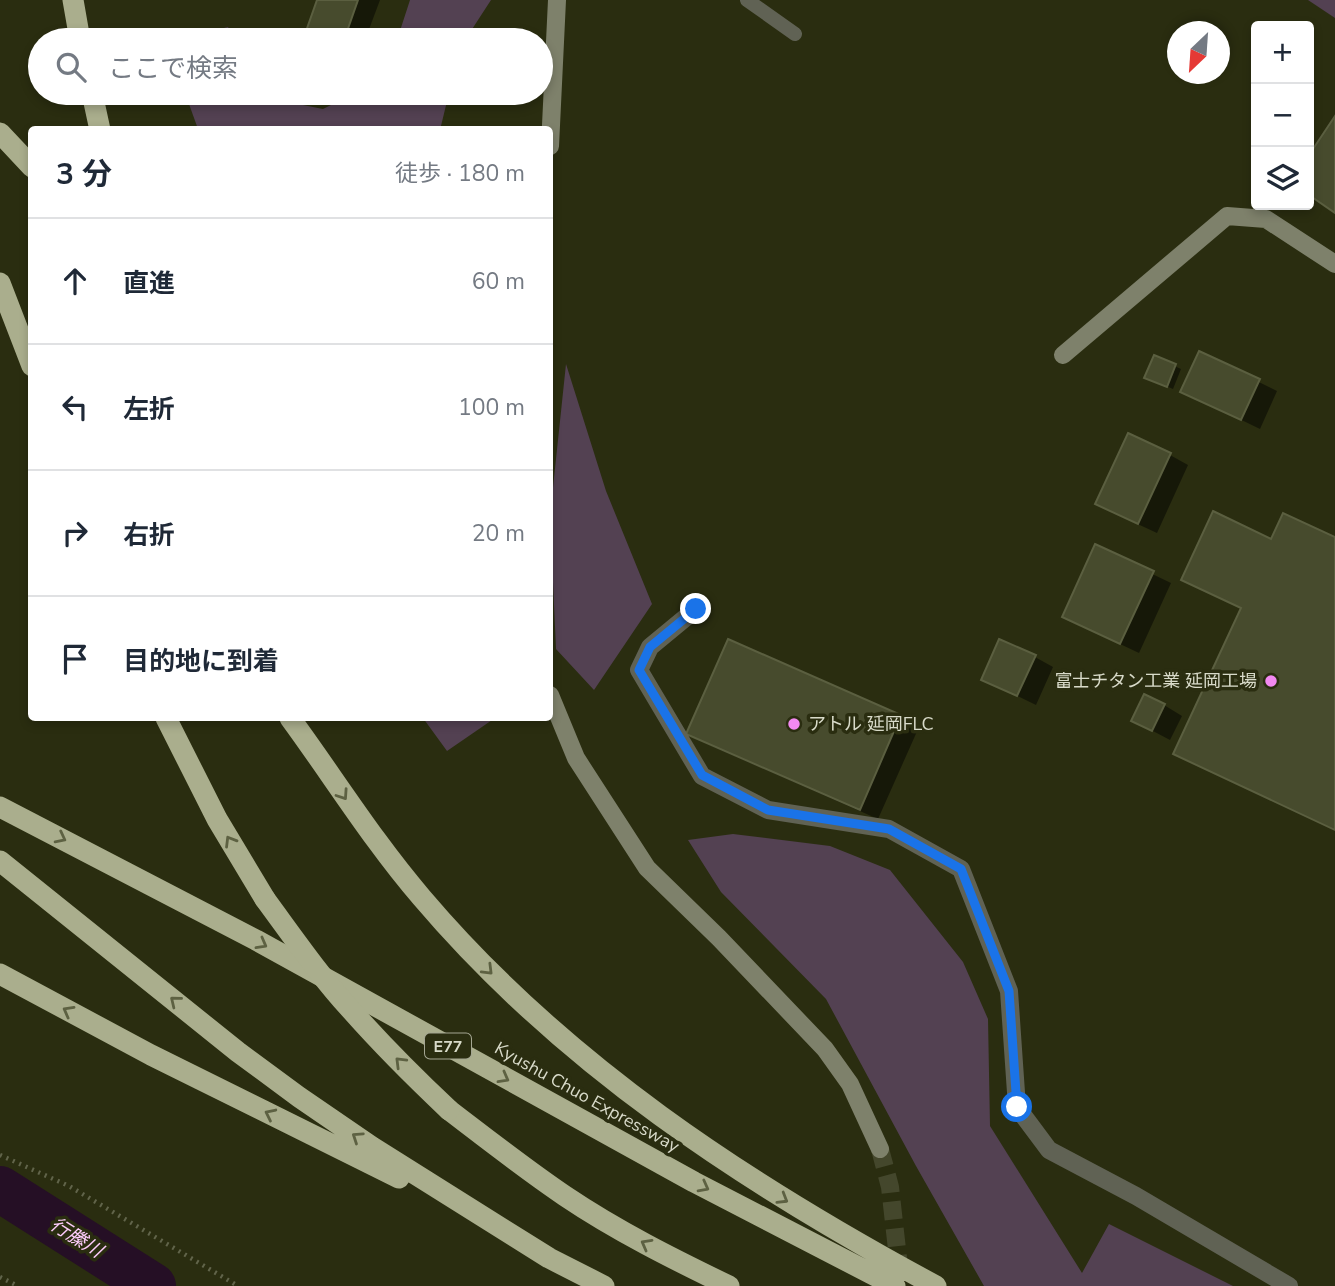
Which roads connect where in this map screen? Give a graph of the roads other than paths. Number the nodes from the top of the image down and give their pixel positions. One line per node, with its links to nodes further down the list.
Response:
1 (73, 0): 4 (highway)
2 (557, 0): 6 (street)
3 (747, 0): 5 (lane)
4 (78, 28)
5 (795, 34)
6 (553, 83)
7 (95, 105): 9 (highway)
8 (552, 105): 10 (street)
9 (99, 126)
10 (551, 126)
11 (0, 133): 12 (highway)
12 (28, 163)
13 (1335, 264): 15 (street)
14 (0, 283): 16 (highway)
15 (1063, 355)
16 (28, 356)
17 (696, 609): 30 (street)
18 (553, 702): 24 (street)
19 (168, 721): 27 (highway, one-way to 19, bridge)
20 (293, 721): 29 (highway, one-way to 29)
21 (0, 807): 28 (highway, Kyushu Chuo Expressway / E77, one-way to 28)
22 (0, 861): 25 (highway, one-way to 22)
23 (0, 974): 25 (highway, one-way to 23)
24 (880, 1149)
25 (549, 1258): 26 (highway)
26 (604, 1286)
27 (729, 1286)
28 (895, 1286)
29 (936, 1286)
30 (1289, 1286)

